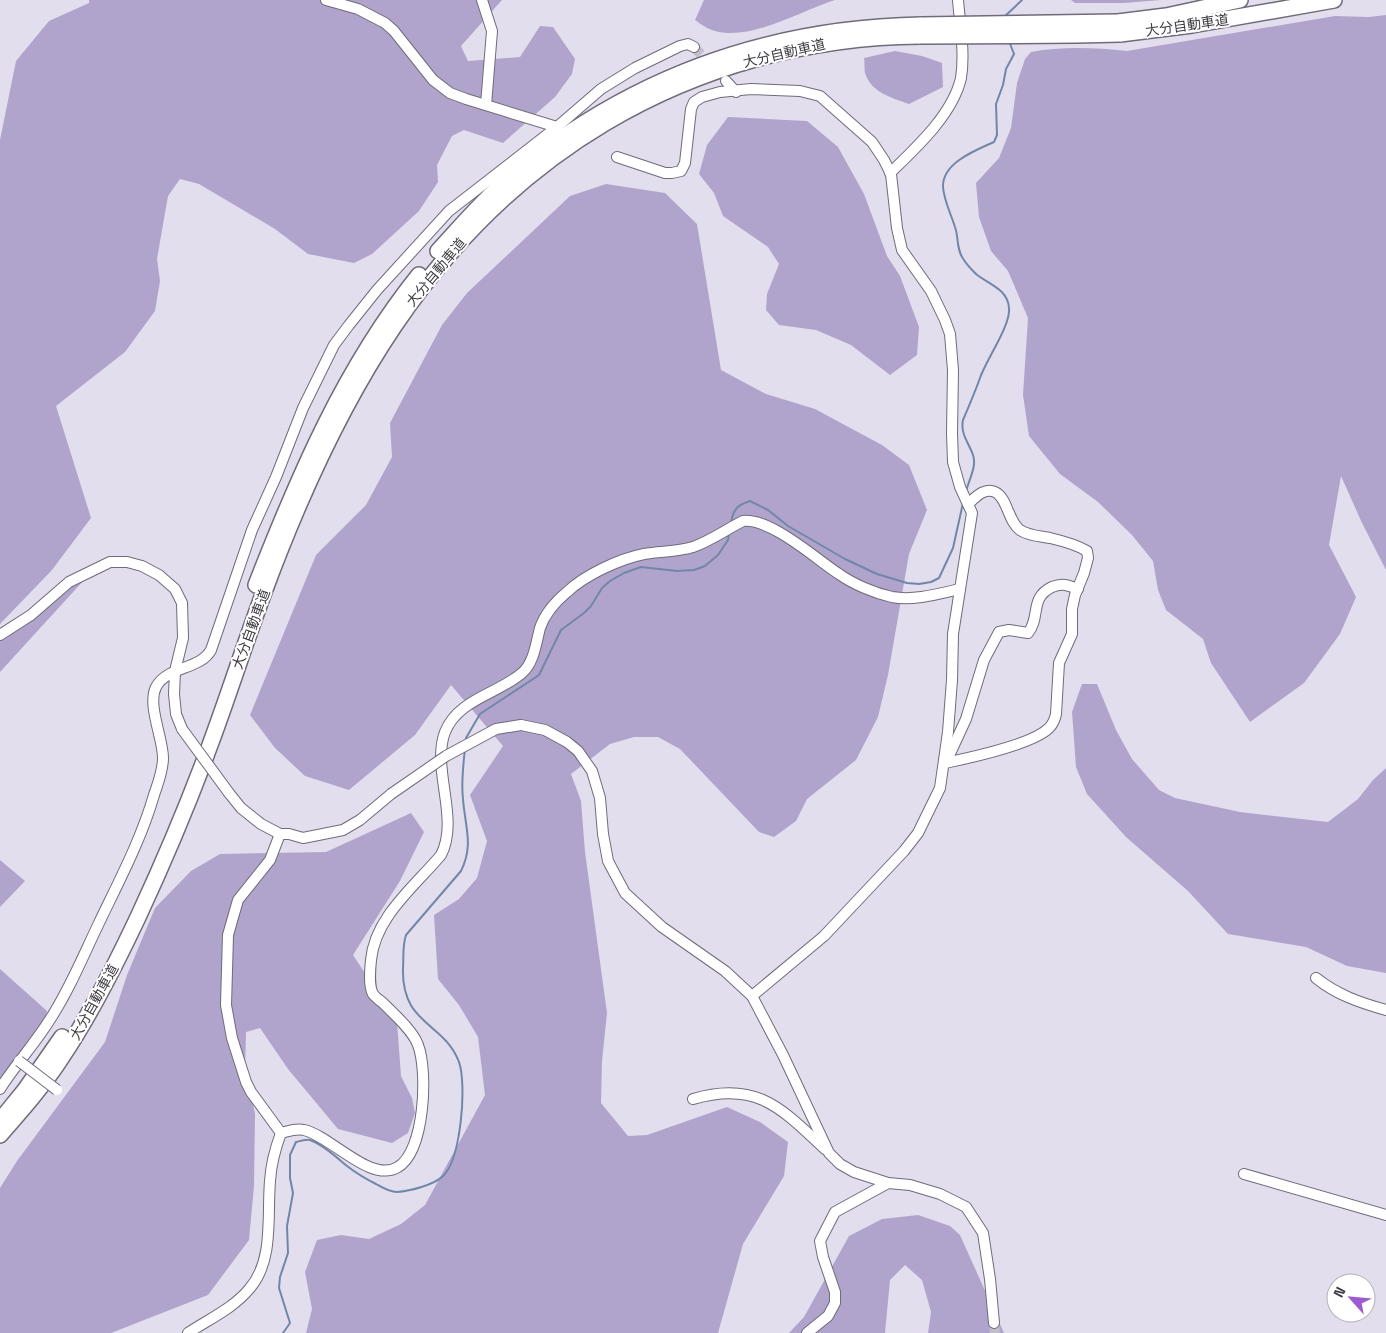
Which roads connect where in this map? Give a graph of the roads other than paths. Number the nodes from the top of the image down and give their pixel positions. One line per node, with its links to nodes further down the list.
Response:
1 (326, 0): 11 (street)
2 (482, 0): 11 (street)
3 (958, 0): 14 (street)
4 (1240, 0): 6 (highway, 大分自動車道)
5 (1334, 0): 6 (highway, 大分自動車道)
6 (1119, 28): 7 (highway, 大分自動車道, bridge)
7 (921, 30): 29 (highway, 大分自動車道); 31 (highway, 大分自動車道)
8 (694, 47): 12 (street)
9 (726, 81): 10 (street)
10 (736, 92): 13 (street); 14 (street)
11 (486, 105): 12 (street)
12 (557, 127): 19 (street)
13 (617, 157)
14 (890, 173): 15 (street)
15 (968, 504): 16 (street); 17 (street)
16 (960, 589): 20 (street); 30 (street)
17 (1078, 589): 20 (street); 20 (street)
18 (0, 635): 19 (street)
19 (176, 671): 21 (street, bridge); 25 (street)
20 (945, 764): 23 (street)
21 (280, 834): 23 (street, bridge); 30 (street)
22 (1316, 978): 24 (street)
23 (752, 996): 32 (street)
24 (1386, 1010)
25 (19, 1061): 26 (street); 27 (street, bridge)
26 (0, 1089)
27 (56, 1090)
28 (694, 1099): 32 (street)
29 (0, 1120)
30 (282, 1133): 37 (street)
31 (0, 1136)
32 (829, 1153): 34 (street)
33 (1244, 1174): 35 (street)
34 (888, 1183): 36 (street); 38 (street)
35 (1386, 1215)
36 (994, 1322)
37 (188, 1333)
38 (807, 1333)

